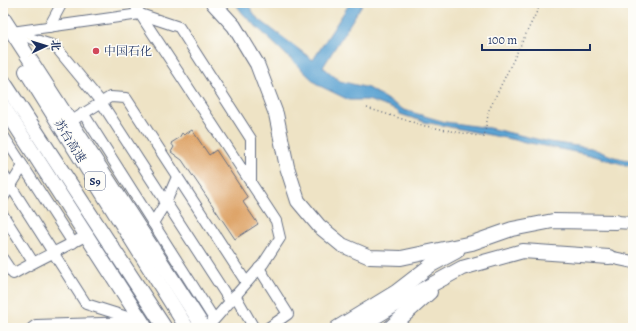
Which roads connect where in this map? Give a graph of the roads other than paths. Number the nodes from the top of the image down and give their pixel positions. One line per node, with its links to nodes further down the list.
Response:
1 (62, 3): 5 (lane)
2 (134, 3): 4 (lane)
3 (213, 3): 26 (highway)
4 (140, 14): 5 (lane); 16 (lane); 16 (lane)
5 (49, 27): 6 (lane)
6 (7, 28): 8 (lane); 11 (highway); 41 (highway, 苏台高速 / S9)
7 (3, 81): 40 (highway, 苏台高速 / S9)
8 (101, 102): 10 (lane); 15 (lane); 19 (lane)
9 (3, 106): 24 (highway)
10 (83, 114): 11 (lane); 22 (lane)
11 (70, 122): 37 (highway)
12 (3, 135): 13 (lane)
13 (23, 166): 17 (lane); 25 (lane)
14 (3, 174): 17 (lane)
15 (177, 177): 19 (lane); 34 (lane)
16 (251, 183): 32 (lane)
17 (10, 186): 18 (lane); 27 (lane)
18 (3, 198)
19 (166, 202): 22 (lane); 35 (lane)
20 (3, 215): 30 (lane)
21 (616, 222): 23 (main road); 26 (highway)
22 (153, 223): 37 (lane)
23 (633, 223)
24 (87, 235): 25 (lane); 36 (highway)
25 (73, 243): 27 (lane)
26 (472, 243): 44 (highway)
27 (54, 254): 30 (lane); 36 (lane)
28 (609, 257): 31 (main road); 33 (highway)
29 (3, 259): 30 (lane)
30 (33, 262)
31 (633, 262)
32 (259, 268): 34 (lane); 43 (lane)
33 (448, 275): 38 (highway); 45 (highway)
34 (246, 282): 35 (lane)
35 (233, 298): 37 (lane); 42 (lane)
36 (144, 325): 39 (lane)
37 (208, 325)
38 (392, 326)
39 (32, 328)
40 (165, 328)
41 (187, 328)
42 (254, 328)
43 (268, 328)
44 (337, 328)
45 (357, 328)

